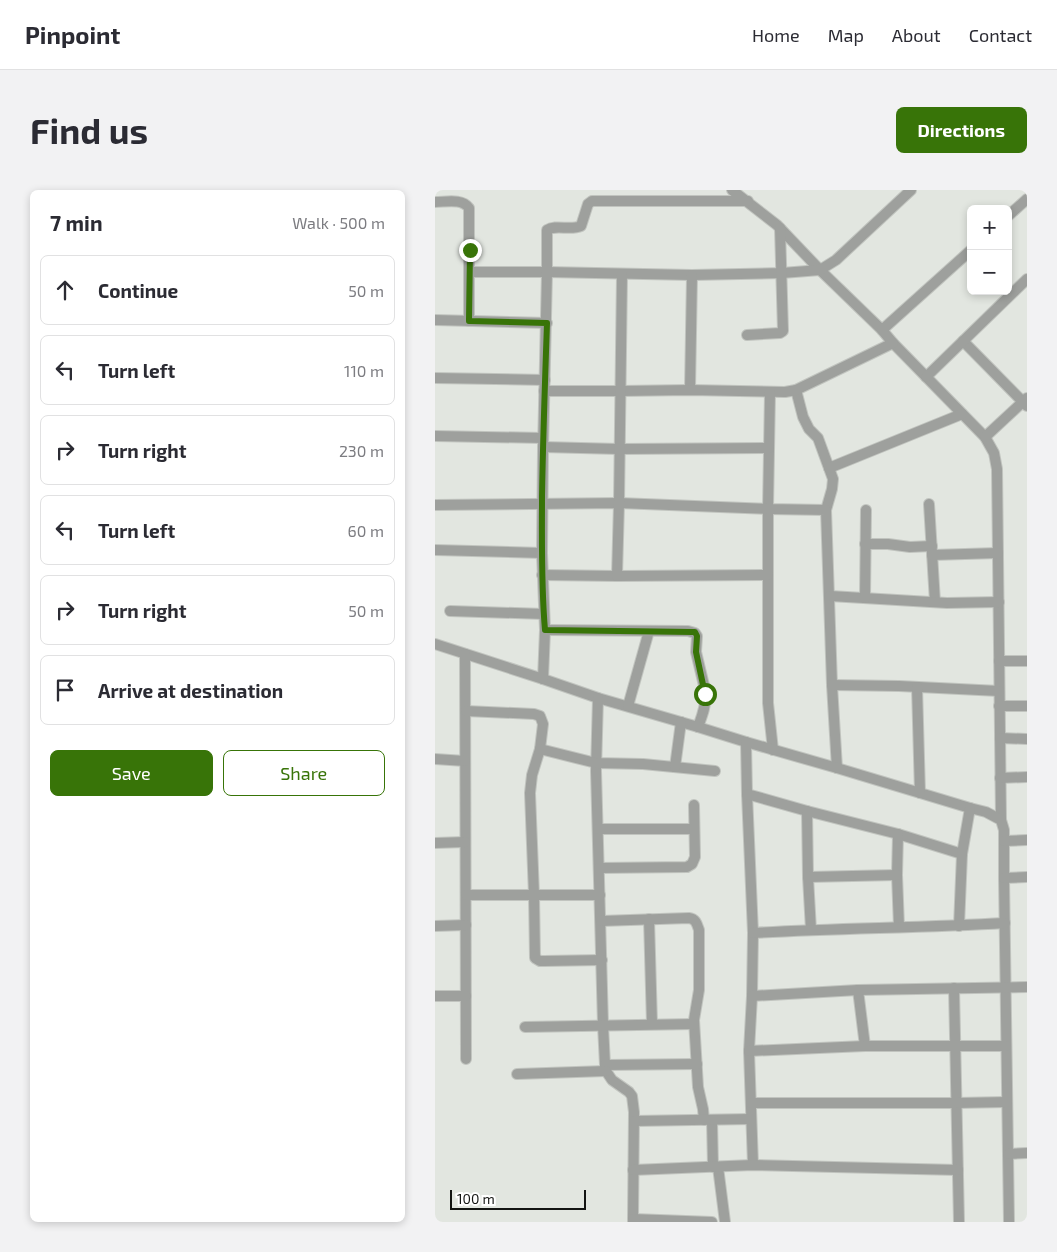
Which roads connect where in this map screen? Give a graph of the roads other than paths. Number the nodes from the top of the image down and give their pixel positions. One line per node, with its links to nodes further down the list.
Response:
1 (733, 190): 4 (street)
2 (911, 190): 9 (street)
3 (1027, 199): 6 (street)
4 (748, 201): 7 (street); 11 (street)
5 (435, 202): 10 (street)
6 (1012, 212)
7 (780, 228): 9 (street); 12 (street)
8 (967, 254): 19 (street)
9 (820, 270): 12 (street); 19 (street)
10 (470, 272): 11 (street); 17 (street)
11 (547, 272): 13 (street); 18 (street)
12 (782, 273): 14 (street); 20 (street)
13 (622, 274): 14 (street); 28 (street)
14 (692, 275): 26 (street)
15 (1027, 279): 21 (street)
16 (435, 320): 17 (street)
17 (469, 321): 18 (street)
18 (547, 323): 25 (street)
19 (882, 330): 22 (street)
20 (747, 335)
21 (963, 341): 23 (street); 30 (street)
22 (893, 343): 23 (street); 27 (street)
23 (926, 377): 31 (street)
24 (435, 378): 25 (street)
25 (545, 386): 28 (street); 34 (street)
26 (690, 390): 28 (street); 29 (street)
27 (796, 390): 29 (street); 37 (street)
28 (620, 392): 35 (street)
29 (770, 392): 36 (street)
30 (1026, 402): 33 (street)
31 (962, 414): 33 (street); 37 (street)
32 (435, 436): 34 (street)
33 (985, 437): 49 (street)
34 (543, 442): 35 (street); 38 (street)
35 (619, 448): 36 (street); 39 (street)
36 (769, 448): 42 (street)
37 (829, 468): 43 (street)
38 (542, 504): 39 (street); 41 (street); 48 (street)
39 (619, 504): 42 (street); 52 (street)
40 (929, 504): 47 (street)
41 (435, 505)
42 (768, 509): 43 (street); 50 (street)
43 (826, 510): 53 (street)
44 (866, 510): 45 (street)
45 (865, 544): 47 (street); 54 (street)
46 (435, 550): 48 (street)
47 (932, 550): 49 (street); 55 (street)
48 (542, 553): 51 (street)
49 (998, 553): 56 (street)
50 (768, 574): 52 (street); 80 (street)
51 (542, 575): 52 (street); 58 (street)
52 (617, 576)
53 (830, 596): 54 (street); 66 (street)
54 (865, 598): 55 (street)
55 (935, 602): 56 (street)
56 (999, 602): 64 (street)
57 (451, 611): 58 (street)
58 (544, 614): 59 (street)
59 (545, 630): 60 (street); 65 (street)
60 (649, 631): 70 (street); 75 (street)
61 (435, 644): 62 (street)
62 (465, 654): 65 (street); 73 (street)
63 (1027, 661): 64 (street)
64 (999, 662): 68 (street)
65 (543, 679): 69 (street)
66 (832, 685): 67 (street); 85 (street)
67 (917, 687): 68 (street); 89 (street)
68 (999, 691): 71 (street)
69 (598, 698): 70 (street); 83 (street)
70 (628, 706): 74 (street)
71 (999, 706): 72 (street); 76 (street)
72 (1027, 706)
73 (466, 711): 79 (street); 82 (street)
74 (681, 722): 75 (street); 84 (street)
75 (698, 727): 78 (street)
76 (1000, 738): 77 (street); 88 (street)
77 (1027, 738)
78 (746, 742): 80 (street); 90 (street)
79 (540, 749): 83 (street); 109 (street)
80 (773, 750): 85 (street)
81 (435, 759): 82 (street)
82 (465, 761): 100 (street)
83 (596, 763): 84 (street); 95 (street)
84 (675, 767): 86 (street)
85 (837, 768): 89 (street)
86 (715, 771)
87 (1027, 777): 88 (street)
88 (1000, 778): 94 (street)
89 (920, 793): 92 (street)
90 (747, 794): 93 (street); 119 (street)
91 (694, 805): 96 (street)
92 (970, 808): 94 (street); 102 (street)
93 (807, 811): 97 (street); 105 (street)
94 (1001, 820): 99 (street)
95 (598, 829): 96 (street); 103 (street)
96 (694, 829): 103 (street)
97 (898, 834): 102 (street); 104 (street)
98 (1027, 840): 99 (street)
99 (1004, 841): 107 (street)
100 (465, 842): 101 (street); 108 (street)
101 (435, 843)
102 (962, 854): 116 (street)
103 (599, 868): 110 (street)
104 (897, 875): 105 (street); 117 (street)
105 (808, 877): 118 (street)
106 (1027, 877): 107 (street)
107 (1003, 878): 113 (street)
108 (466, 895): 109 (street); 114 (street)
109 (534, 895): 110 (street); 120 (street)
110 (600, 895): 112 (street)
111 (649, 919): 112 (street); 128 (street); 129 (street)
112 (601, 921): 120 (street)
113 (1005, 923): 116 (street); 123 (street)
114 (466, 925): 115 (street); 126 (street)
115 (435, 926)
116 (959, 926): 117 (street)
117 (899, 927): 118 (street)
118 (811, 930): 119 (street)
119 (753, 933): 127 (street)
120 (602, 960): 130 (street)
121 (1027, 987): 123 (street)
122 (954, 988): 123 (street); 124 (street); 133 (street)
123 (1005, 988): 134 (street)
124 (858, 990): 127 (street); 132 (street)
125 (435, 996): 126 (street)
126 (466, 996): 136 (street)
127 (752, 996): 135 (street)
128 (652, 1024): 129 (street); 130 (street)
129 (694, 1024): 137 (street)
130 (603, 1025): 131 (street); 138 (street)
131 (525, 1027)
132 (865, 1046): 133 (street); 135 (street)
133 (955, 1046): 134 (street); 142 (street)
134 (1006, 1046): 140 (street)
135 (749, 1051): 141 (street)
136 (466, 1059)
137 (697, 1064): 138 (street); 144 (street)
138 (606, 1068): 139 (street); 145 (street)
139 (517, 1074)
140 (1007, 1102): 142 (street); 147 (street)
141 (751, 1103): 142 (street); 143 (street)
142 (956, 1103): 151 (street)
143 (751, 1119): 144 (street); 148 (street)
144 (708, 1120): 145 (street); 149 (street)
145 (634, 1121): 150 (street)
146 (1027, 1153): 147 (street)
147 (1008, 1154): 156 (street)
148 (753, 1165): 149 (street); 151 (street)
149 (716, 1167): 150 (street); 154 (street)
150 (633, 1170): 152 (street)
151 (957, 1170): 155 (street)
152 (633, 1220): 153 (street)
153 (712, 1222)
154 (725, 1222)
155 (959, 1222)
156 (1009, 1222)

